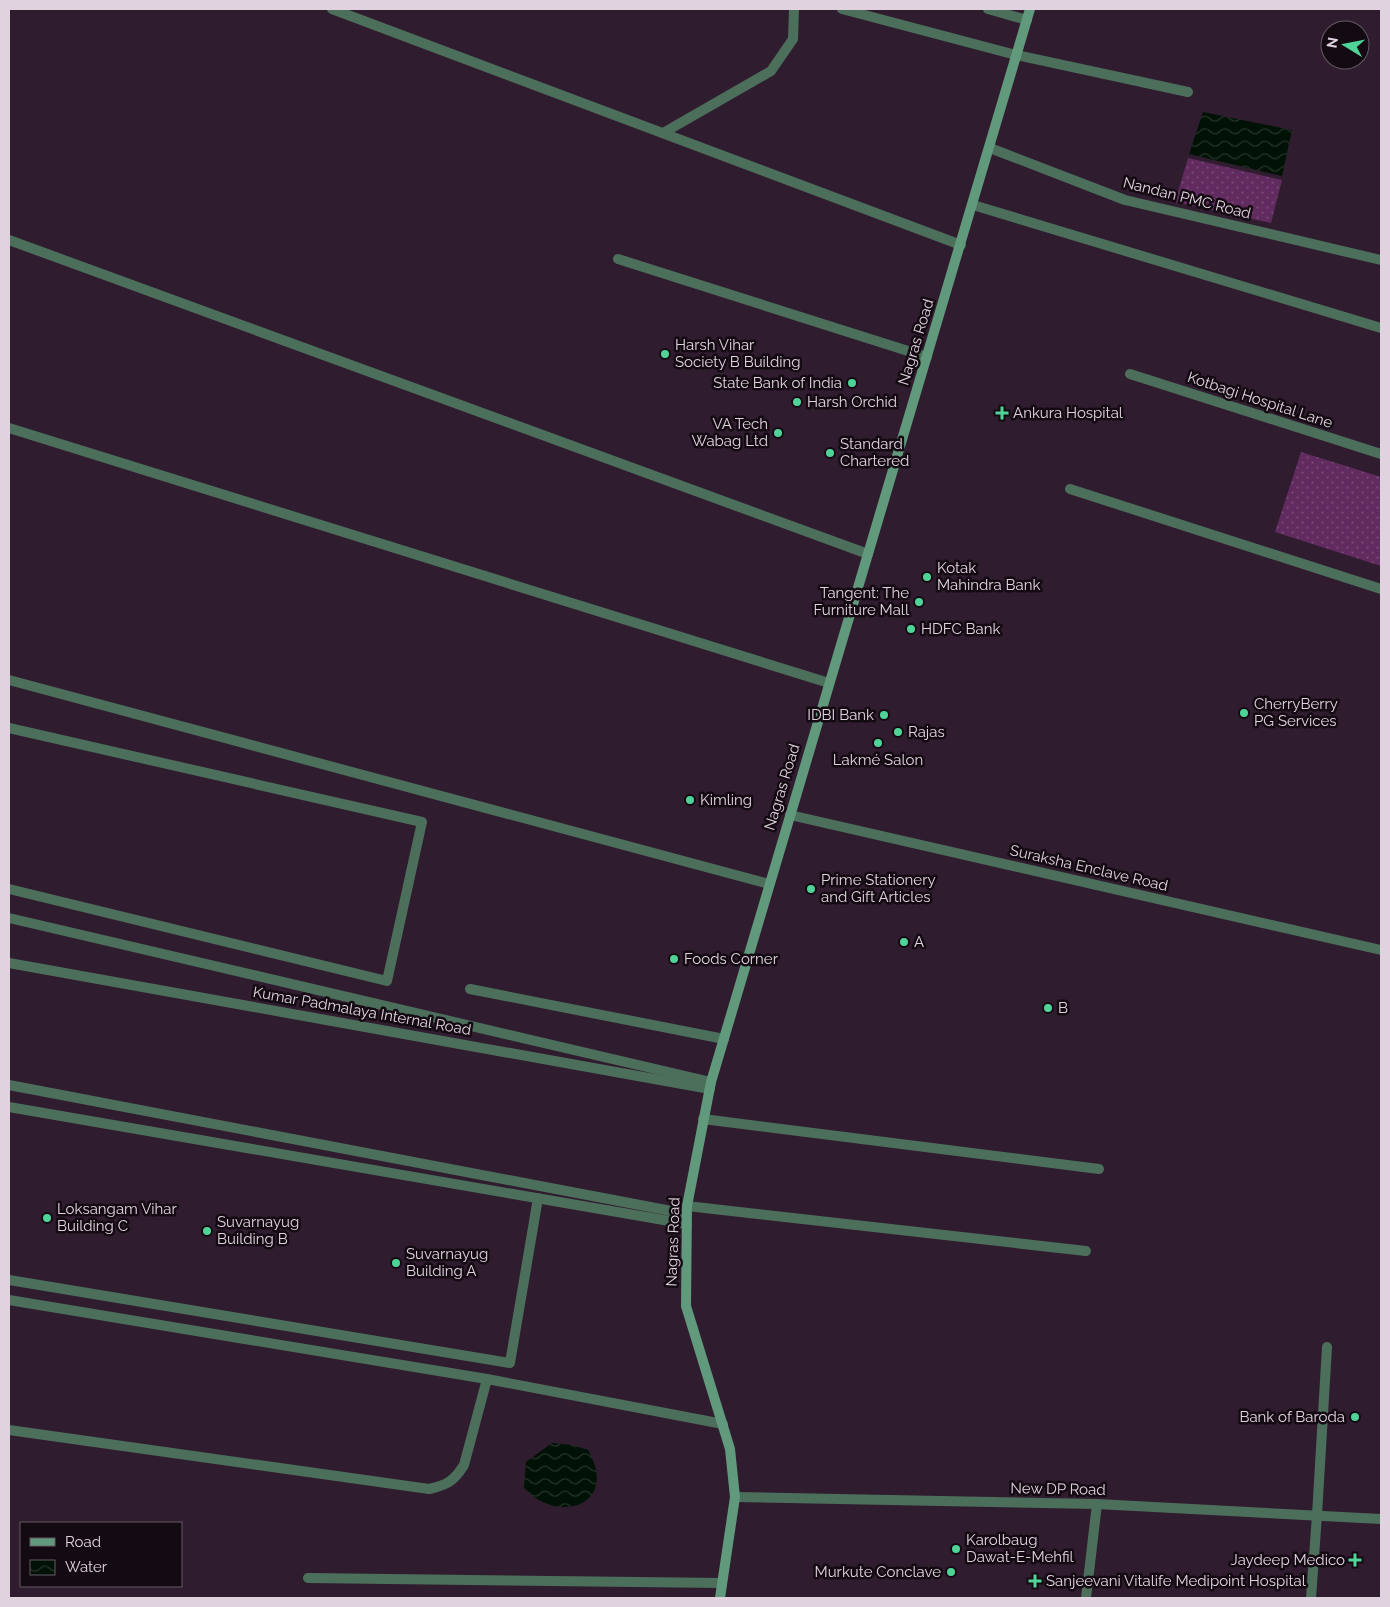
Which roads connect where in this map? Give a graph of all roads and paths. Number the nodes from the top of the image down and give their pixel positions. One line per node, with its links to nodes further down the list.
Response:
1 (332, 9): 9 (street)
2 (794, 9): 9 (street)
3 (842, 9): 7 (street)
4 (988, 9): 6 (street)
5 (1030, 9): 6 (main road, Nagras Road)
6 (1027, 20): 7 (main road, Nagras Road)
7 (1016, 55): 8 (street); 10 (main road, Nagras Road)
8 (1188, 92)
9 (663, 133): 13 (street)
10 (990, 148): 11 (main road, Nagras Road); 15 (street, Nandan PMC Road)
11 (973, 205): 13 (main road, Nagras Road); 16 (street)
12 (9, 240): 22 (street)
13 (961, 245): 17 (main road, Nagras Road)
14 (618, 259): 17 (street)
15 (1381, 260)
16 (1381, 328)
17 (927, 357): 22 (main road, Nagras Road)
18 (1130, 374): 20 (street, Kotbagi Hospital Lane)
19 (9, 428): 25 (street)
20 (1381, 454)
21 (1070, 489): 23 (street)
22 (868, 554): 25 (main road, Nagras Road)
23 (1381, 589)
24 (9, 680): 28 (street)
25 (830, 683): 27 (main road, Nagras Road)
26 (9, 728): 29 (street)
27 (790, 815): 28 (main road, Nagras Road); 31 (street, Suraksha Enclave Road)
28 (769, 884): 34 (main road, Nagras Road)
29 (9, 889)
30 (9, 918): 36 (street)
31 (1381, 950)
32 (9, 963): 36 (street, Kumar Padmalaya Internal Road)
33 (470, 989): 34 (street)
34 (724, 1039): 36 (main road, Nagras Road)
35 (9, 1085): 41 (street)
36 (711, 1085): 38 (main road, Nagras Road)
37 (9, 1107): 40 (street)
38 (703, 1118): 39 (street); 41 (main road, Nagras Road)
39 (1099, 1169)
40 (538, 1198): 41 (street); 43 (street)
41 (687, 1214): 42 (street); 47 (main road, Nagras Road)
42 (1086, 1251)
43 (9, 1280)
44 (9, 1300): 46 (street)
45 (1327, 1347): 51 (street)
46 (486, 1379): 47 (street); 48 (street)
47 (723, 1424): 49 (main road, Nagras Road)
48 (9, 1430)
49 (734, 1497): 50 (street, New DP Road); 54 (main road, Nagras Road)
50 (1097, 1504): 51 (street, New DP Road); 56 (street)
51 (1317, 1515): 52 (street, New DP Road); 57 (street)
52 (1381, 1519)
53 (308, 1578): 54 (street)
54 (722, 1583): 55 (main road, Nagras Road)
55 (720, 1598)
56 (1086, 1598)
57 (1311, 1598)

